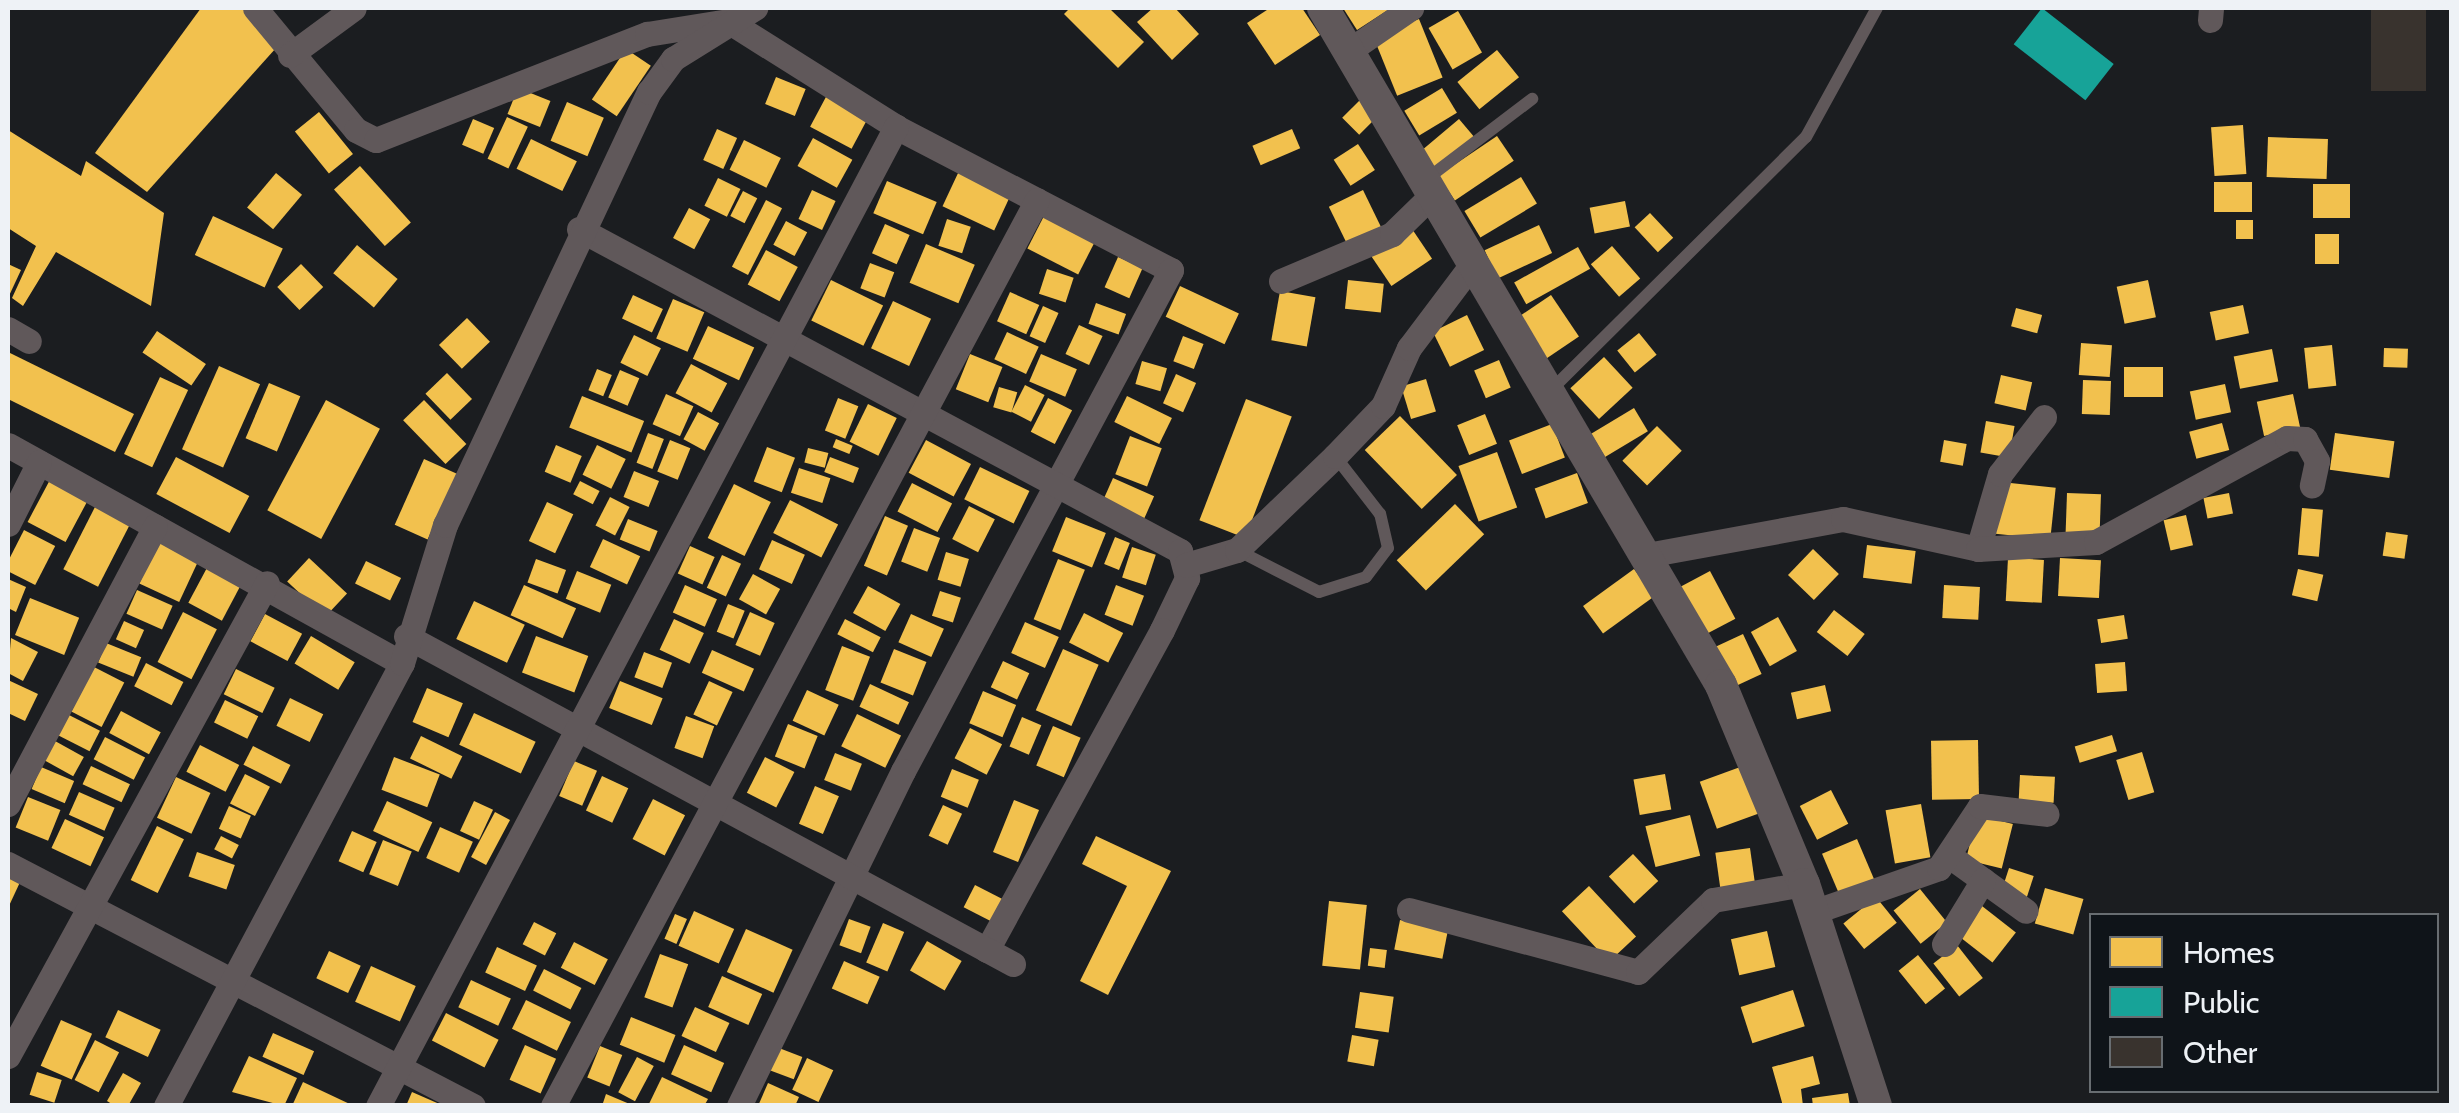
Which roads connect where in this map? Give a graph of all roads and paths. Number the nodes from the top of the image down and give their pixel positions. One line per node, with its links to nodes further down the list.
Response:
1 (254, 8): 9 (street)
2 (354, 8): 9 (street)
3 (755, 8): 7 (street)
4 (1322, 8): 8 (street)
5 (1411, 8): 8 (street)
6 (1877, 8): 18 (lane)
7 (728, 21): 9 (street); 11 (street); 14 (street)
8 (1348, 52): 12 (street)
9 (290, 56)
10 (1532, 99): 12 (lane)
11 (896, 127): 13 (street); 17 (street)
12 (1426, 190): 15 (street); 16 (street)
13 (1037, 200): 19 (street); 24 (street)
14 (579, 229): 17 (street); 33 (street)
15 (1470, 267): 18 (street); 22 (street)
16 (1282, 281)
17 (781, 340): 19 (street); 35 (street)
18 (1544, 396): 30 (street)
19 (922, 414): 24 (street); 36 (street)
20 (2044, 417): 29 (street)
21 (8, 445): 23 (street)
22 (1336, 456): 28 (street); 28 (lane)
23 (40, 462): 26 (street); 27 (street)
24 (1057, 484): 31 (street); 41 (street)
25 (2312, 485): 29 (street)
26 (8, 524)
27 (155, 526): 32 (street); 37 (street)
28 (1237, 550): 31 (street)
29 (1978, 550): 30 (street)
30 (1647, 556): 43 (street)
31 (1186, 564): 48 (street)
32 (267, 583): 34 (street); 44 (street)
33 (406, 636): 34 (street); 35 (street)
34 (402, 663): 50 (street)
35 (572, 729): 36 (street); 52 (street)
36 (716, 802): 41 (street); 56 (street)
37 (8, 804)
38 (2047, 814): 39 (street)
39 (1951, 857): 42 (street); 43 (street)
40 (8, 864): 44 (street)
41 (852, 874): 48 (street); 57 (street)
42 (1983, 880): 46 (street); 47 (street)
43 (1809, 898): 45 (street); 58 (street)
44 (88, 906): 50 (street); 51 (street)
45 (1409, 910)
46 (2026, 912)
47 (1944, 944)
48 (987, 950): 49 (street)
49 (1012, 964)
50 (234, 982): 52 (street); 53 (street)
51 (8, 1056)
52 (398, 1066): 54 (street); 55 (street)
53 (166, 1106)
54 (378, 1106)
55 (473, 1106)
56 (553, 1106)
57 (738, 1106)
58 (1876, 1106)

